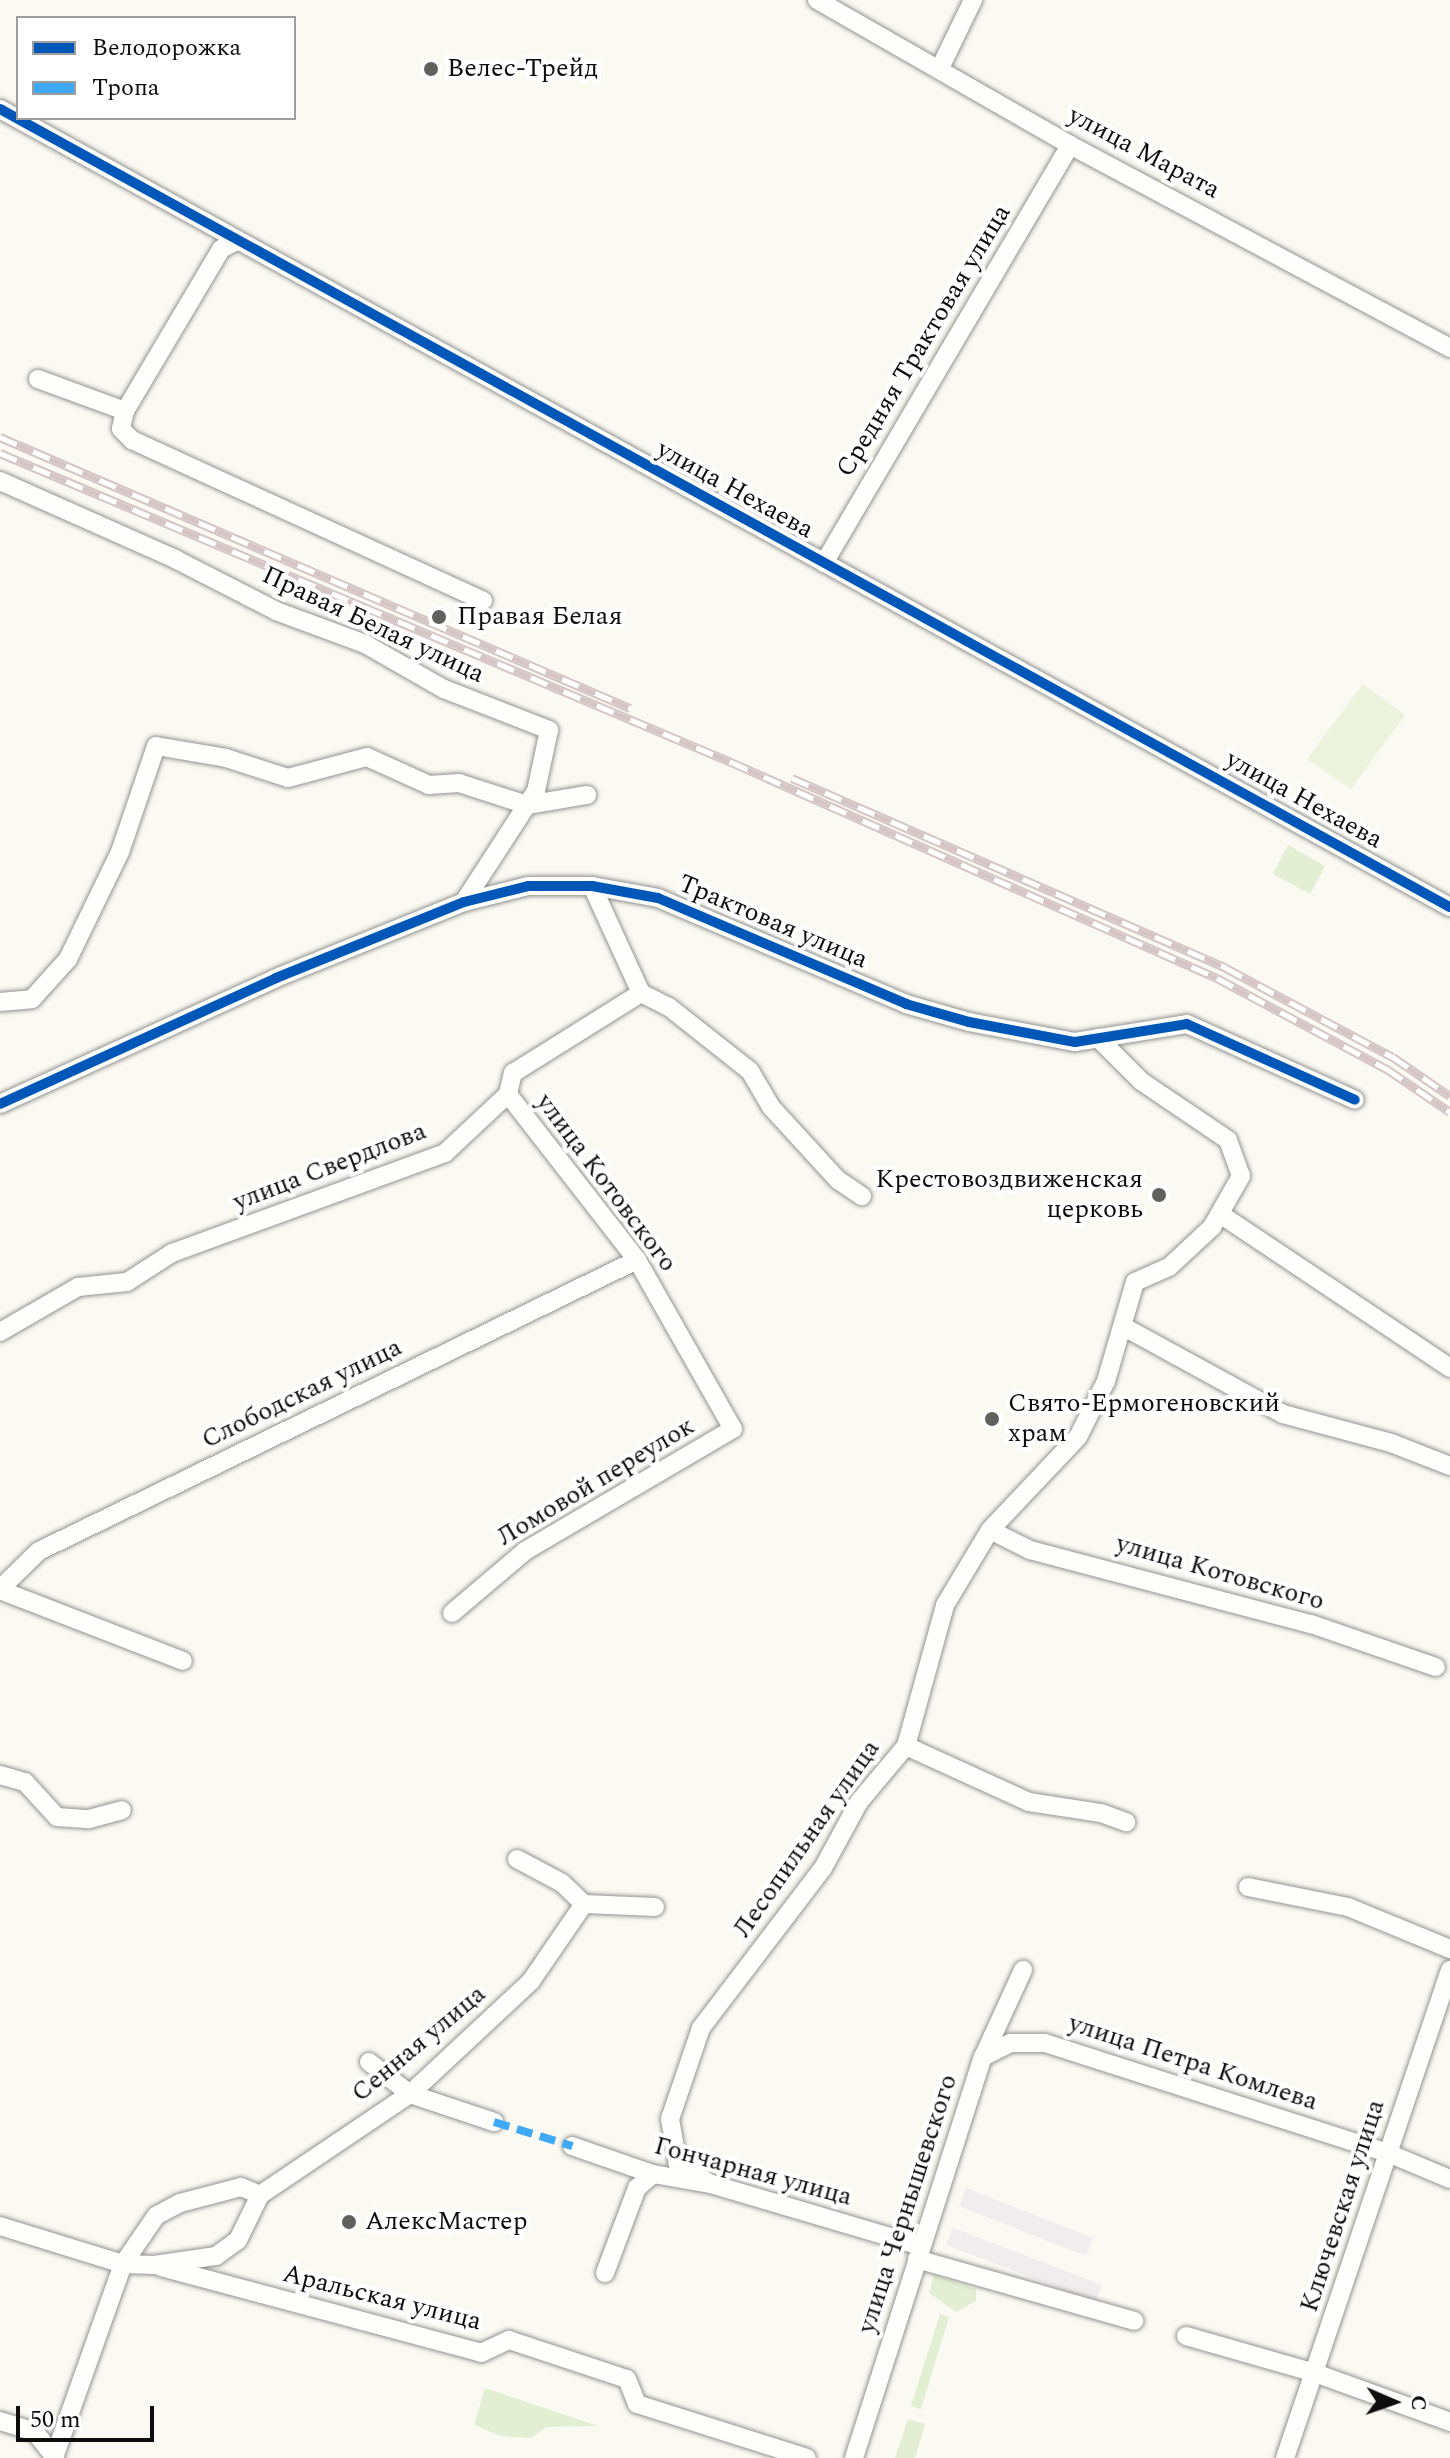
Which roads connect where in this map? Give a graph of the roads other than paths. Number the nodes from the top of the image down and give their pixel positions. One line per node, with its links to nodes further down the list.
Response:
1 (817, 0): 3 (street, улица Марата)
2 (973, 0): 3 (street)
3 (940, 68): 5 (street, улица Марата)
4 (19, 120): 6 (street, улица Нехаева)
5 (1070, 145): 7 (street, улица Марата); 11 (street, Средняя Трактовая улица)
6 (235, 242): 9 (street); 11 (street, улица Нехаева)
7 (1450, 348)
8 (38, 379): 9 (street)
9 (125, 411): 12 (street)
10 (0, 481): 14 (street, Правая Белая улица)
11 (824, 563): 17 (street, улица Нехаева)
12 (483, 601)
13 (587, 795): 14 (street)
14 (527, 805): 16 (street, Правая Белая улица); 19 (street)
15 (592, 886): 16 (street, Трактовая улица); 18 (street); 20 (street, Трактовая улица)
16 (464, 902): 23 (street, Трактовая улица)
17 (1450, 907)
18 (641, 993): 21 (street, улица Свердлова); 24 (street)
19 (0, 1002)
20 (1098, 1038): 22 (street, Трактовая улица); 25 (street, Лесопильная улица)
21 (508, 1094): 26 (street, улица Котовского); 28 (street, улица Свердлова)
22 (1355, 1100)
23 (0, 1104)
24 (862, 1196)
25 (1220, 1214): 27 (street, Лесопильная улица); 29 (street)
26 (637, 1260): 30 (street, улица Котовского); 33 (street, Слободская улица)
27 (1124, 1327): 31 (street); 32 (street, Лесопильная улица)
28 (0, 1332)
29 (1450, 1368)
30 (733, 1429): 34 (street, Ломовой переулок)
31 (1450, 1466)
32 (990, 1530): 36 (street, улица Котовского); 37 (street, Лесопильная улица)
33 (0, 1590): 35 (street)
34 (452, 1613)
35 (183, 1661)
36 (1436, 1667)
37 (906, 1746): 40 (street); 56 (street, Лесопильная улица)
38 (0, 1775): 39 (street)
39 (122, 1810)
40 (1126, 1822)
41 (517, 1859): 43 (street)
42 (1248, 1887): 45 (street)
43 (584, 1904): 44 (street); 50 (street, Сенная улица)
44 (655, 1907)
45 (1450, 1949)
46 (1023, 1970): 48 (street, улица Чернышевского)
47 (1450, 1970): 53 (street, Ключевская улица)
48 (983, 2057): 53 (street, улица Петра Комлева); 59 (street, улица Чернышевского)
49 (369, 2062): 50 (street)
50 (410, 2094): 51 (street); 57 (street, Сенная улица)
51 (494, 2122)
52 (572, 2146): 54 (street, Гончарная улица)
53 (1388, 2153): 55 (street, улица Петра Комлева); 65 (street, Ключевская улица)
54 (653, 2174): 56 (street, Гончарная улица); 62 (street)
55 (1450, 2179)
56 (711, 2184): 59 (street, Гончарная улица)
57 (260, 2195): 60 (street); 61 (street, Сенная улица)
58 (0, 2226): 60 (street)
59 (919, 2253): 63 (street, Гончарная улица); 70 (street, улица Чернышевского)
60 (123, 2264): 61 (street, Сенная улица); 68 (street)
61 (154, 2265): 69 (street, Аральская улица)
62 (605, 2273)
63 (1134, 2321)
64 (1186, 2336): 65 (street)
65 (1315, 2373): 67 (street); 71 (street, Ключевская улица)
66 (0, 2421): 68 (street)
67 (1450, 2422)
68 (54, 2458)
69 (807, 2458)
70 (854, 2458)
71 (1285, 2458)

